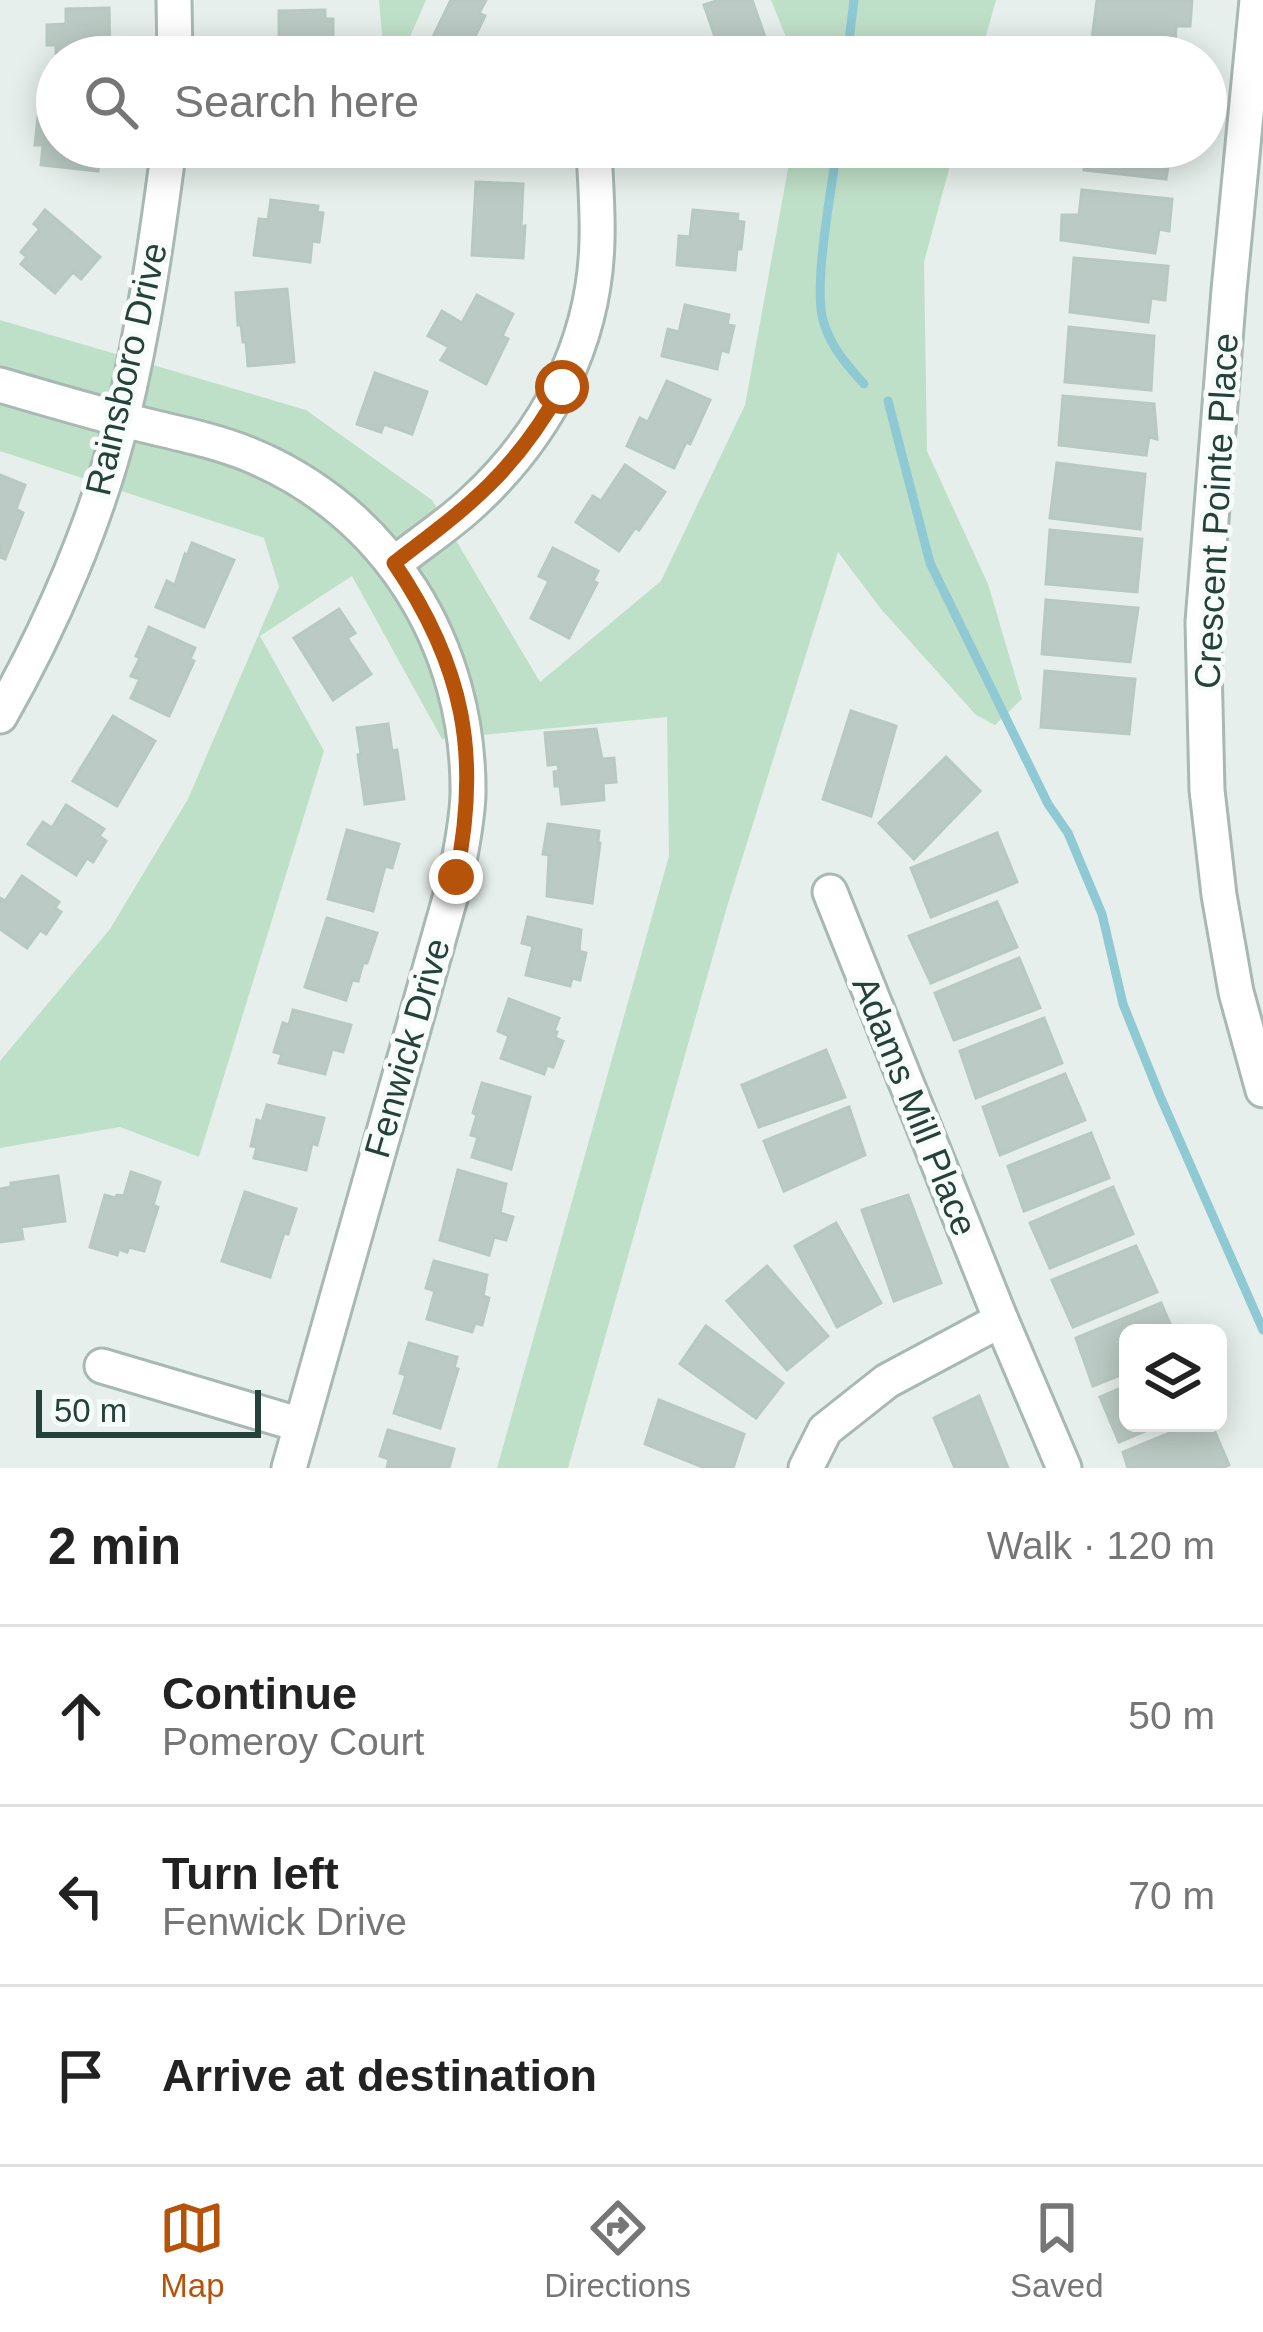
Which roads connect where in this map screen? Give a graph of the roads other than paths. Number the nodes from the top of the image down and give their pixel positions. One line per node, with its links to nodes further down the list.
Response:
1 (174, 0): 3 (street)
2 (1257, 0): 6 (street, Crescent Pointe Place)
3 (175, 36)
4 (166, 168): 8 (street, Rainsboro Drive)
5 (595, 168): 9 (street)
6 (1246, 291): 12 (street, Crescent Pointe Place)
7 (0, 385): 8 (street, Fenwick Drive)
8 (122, 420): 9 (street, Fenwick Drive); 10 (street, Rainsboro Drive)
9 (394, 563): 15 (street, Fenwick Drive)
10 (0, 716)
11 (830, 892): 13 (street, Adams Mill Place)
12 (1263, 1090)
13 (1001, 1320): 17 (street); 18 (street, Adams Mill Place)
14 (101, 1366): 15 (street)
15 (301, 1425): 16 (street, Fenwick Drive)
16 (289, 1468)
17 (806, 1468)
18 (1064, 1468)

